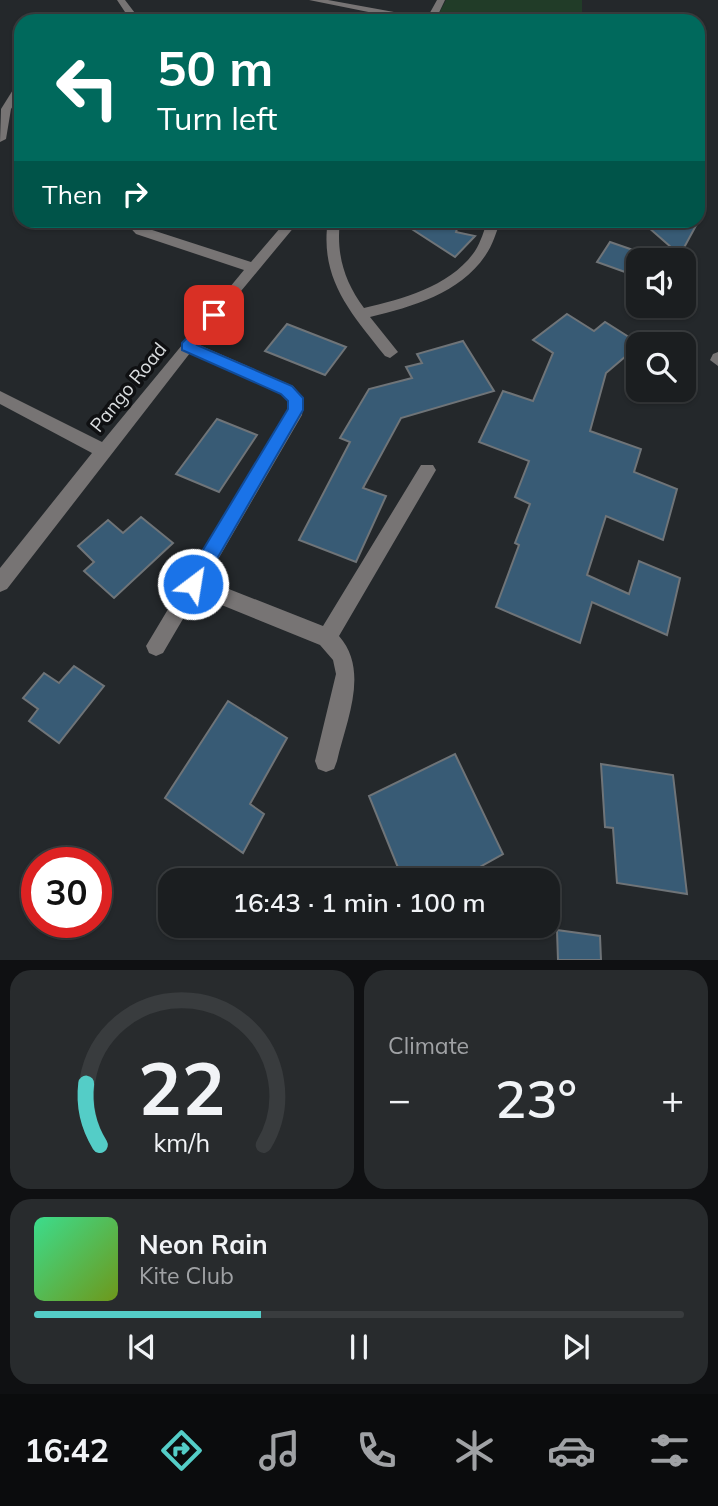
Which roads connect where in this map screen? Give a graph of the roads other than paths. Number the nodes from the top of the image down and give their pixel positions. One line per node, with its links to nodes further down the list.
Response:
1 (313, 0): 2 (street)
2 (390, 14)
3 (14, 96): 4 (street)
4 (0, 139)
5 (138, 228): 9 (street)
6 (287, 228): 9 (street, Pango Road)
7 (334, 228): 10 (street)
8 (491, 228): 10 (street)
9 (254, 268): 11 (street, Pango Road)
10 (360, 314): 12 (street)
11 (187, 346): 14 (street, Pango Road); 17 (street)
12 (390, 352)
13 (0, 397): 14 (street)
14 (104, 451): 16 (street, Pango Road)
15 (426, 470): 18 (street)
16 (0, 583)
17 (193, 584): 18 (street); 19 (street)
18 (327, 638): 20 (street)
19 (156, 646)
20 (326, 761)

